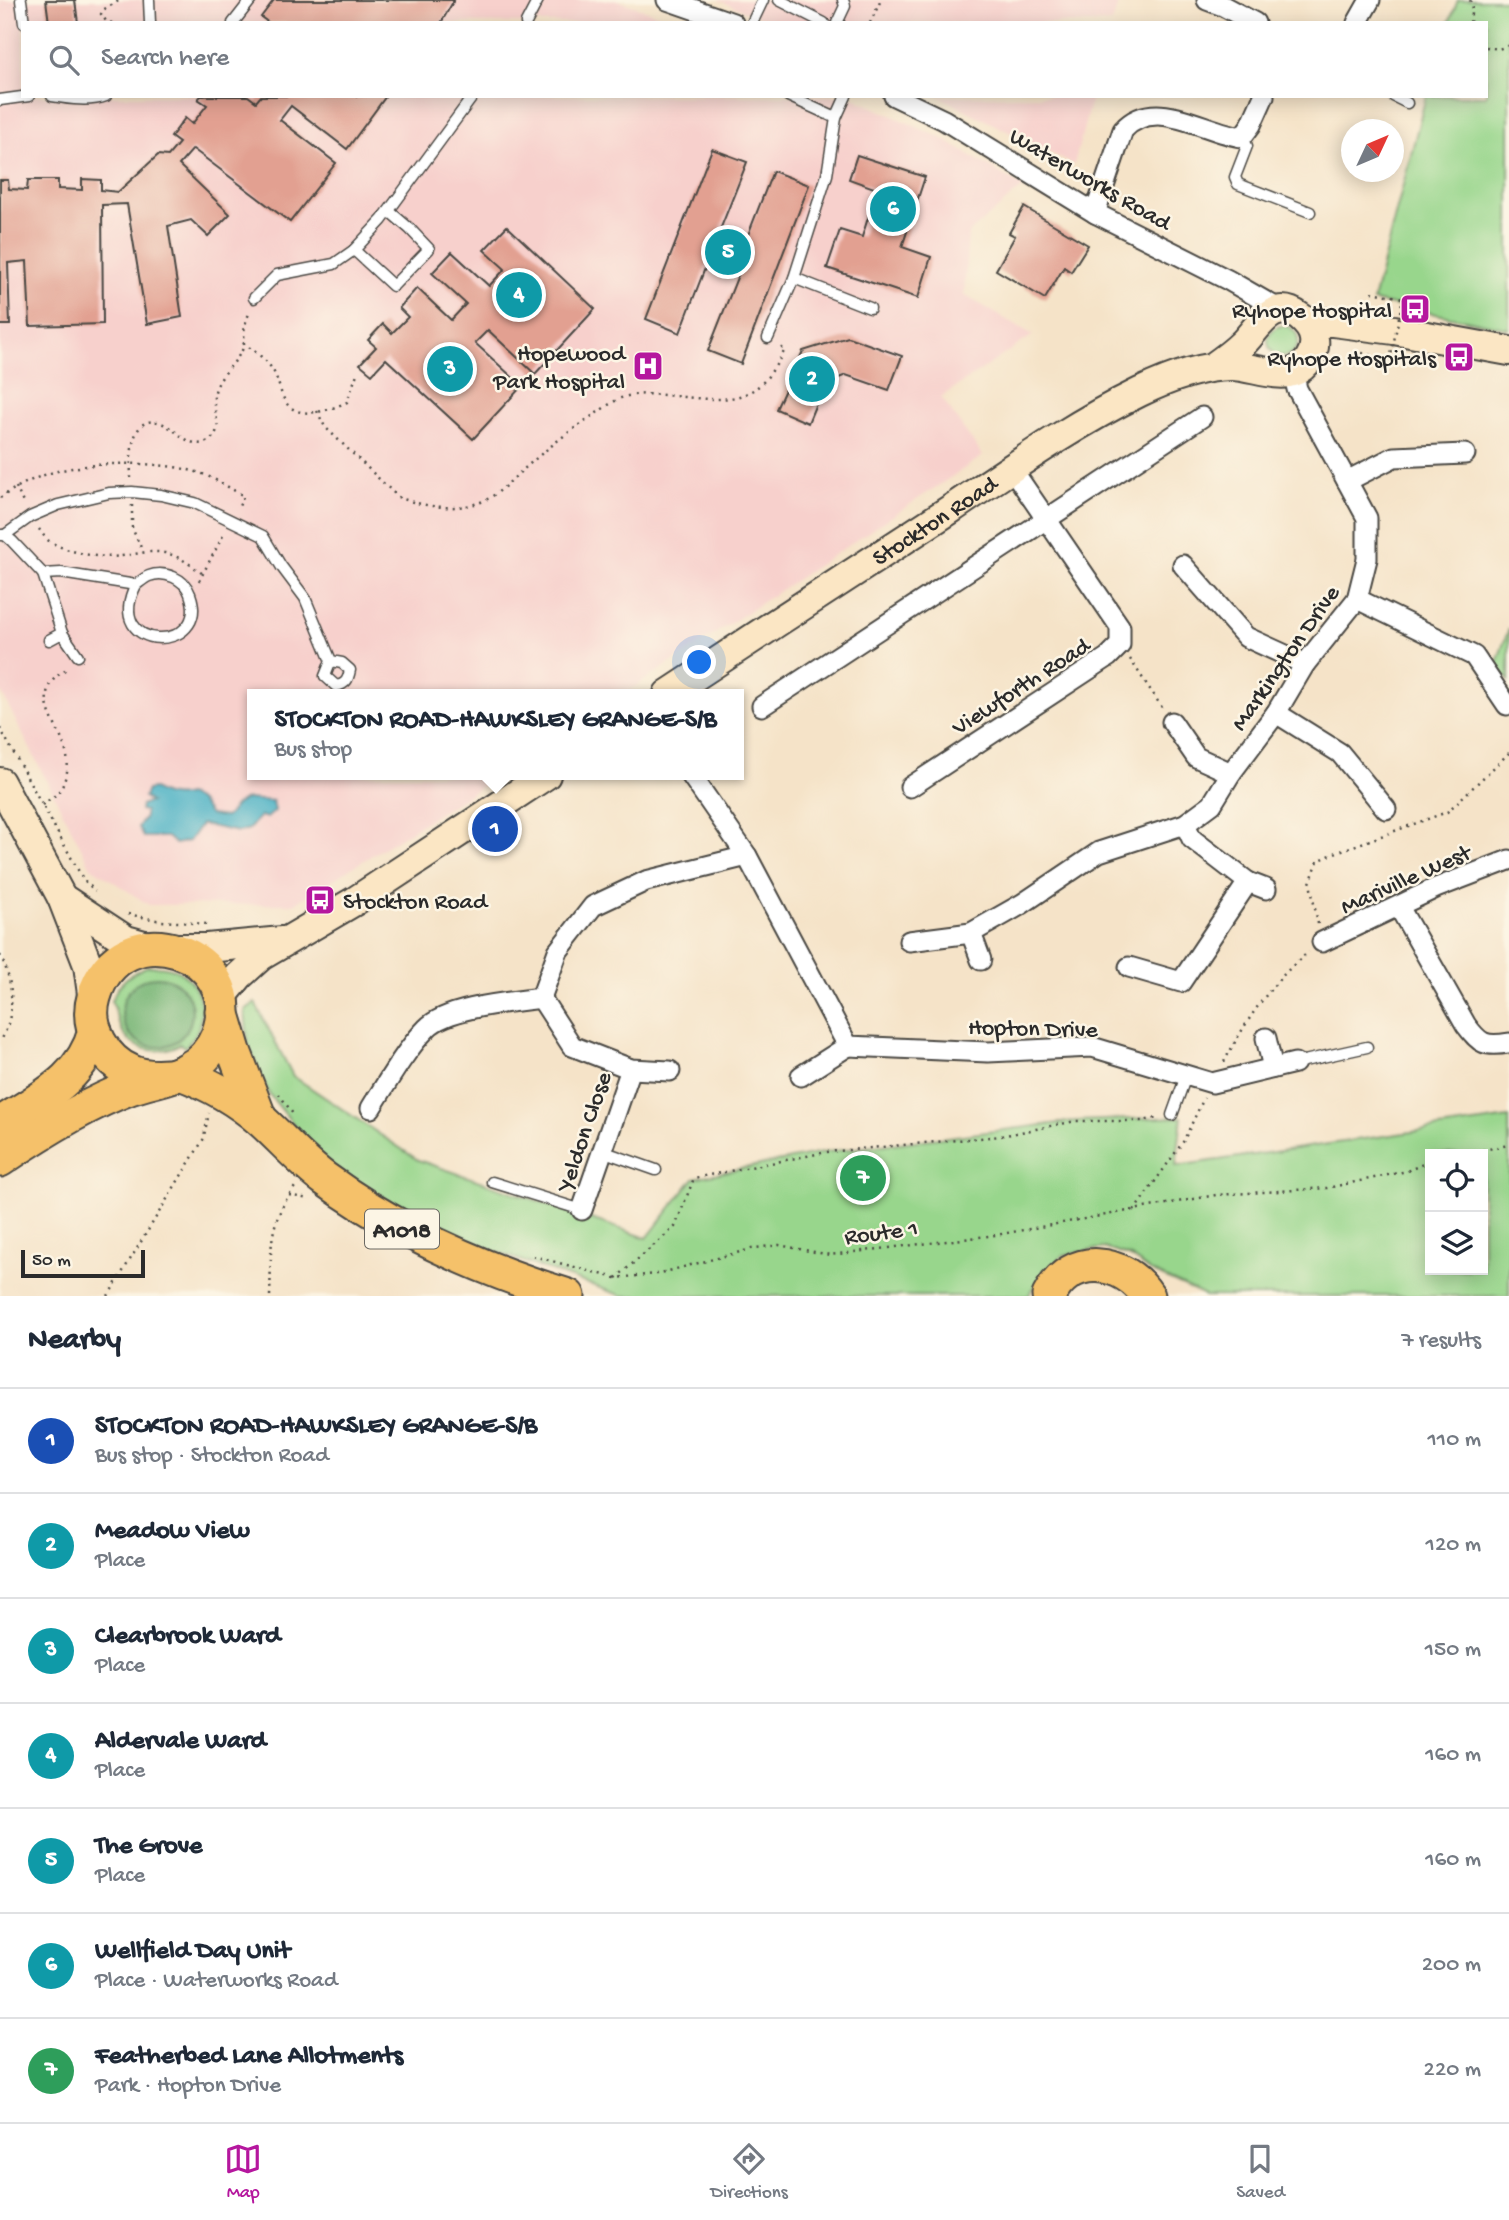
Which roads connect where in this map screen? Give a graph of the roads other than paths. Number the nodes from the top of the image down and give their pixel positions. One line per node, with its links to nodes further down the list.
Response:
1 (21, 0): 11 (lane)
2 (149, 0): 12 (lane)
3 (251, 0): 13 (lane)
4 (538, 0): 14 (lane)
5 (667, 0): 15 (street)
6 (763, 0): 16 (lane)
7 (779, 0): 17 (lane)
8 (843, 0): 18 (lane)
9 (1207, 0): 19 (street)
10 (1370, 0): 20 (street)
11 (24, 21)
12 (150, 21)
13 (235, 21)
14 (527, 21)
15 (727, 21)
16 (753, 21)
17 (820, 21)
18 (838, 21)
19 (1251, 21)
20 (1358, 21)
21 (21, 97): 30 (lane)
22 (67, 98): 23 (lane)
23 (102, 98)
24 (472, 98): 34 (lane)
25 (792, 98): 32 (lane)
26 (845, 98): 32 (lane)
27 (898, 98): 36 (street, Waterworks Road)
28 (1263, 98): 33 (street)
29 (1398, 98): 31 (lane)
30 (0, 100)
31 (1407, 103)
32 (836, 118): 38 (lane)
33 (1242, 137): 35 (lane); 36 (street)
34 (389, 211): 37 (lane); 37 (lane)
35 (1310, 212)
36 (1095, 213): 39 (street, Waterworks Road)
37 (354, 250): 40 (lane)
38 (794, 278): 41 (lane); 44 (lane)
39 (1228, 280): 42 (street, Waterworks Road); 43 (street, Waterworks Road)
40 (254, 298)
41 (870, 308)
42 (1301, 327): 43 (main road, Stockton Road); 45 (main road, Stockton Road); 47 (main road, Stockton Road)
43 (1255, 329): 46 (main road, Stockton Road); 47 (main road)
44 (768, 338)
45 (1509, 351)
46 (1213, 367): 47 (main road, Stockton Road); 50 (main road, Stockton Road)
47 (1282, 372): 51 (street, Markington Drive)
48 (1202, 416): 52 (street)
49 (1465, 454): 51 (street)
50 (1012, 468): 52 (street, Viewforth Road); 63 (main road, Stockton Road)
51 (1347, 481): 57 (street, Markington Drive)
52 (1048, 520): 65 (street); 72 (street, Viewforth Road)
53 (3, 535): 55 (lane); 61 (lane)
54 (1183, 565): 62 (street)
55 (43, 574): 56 (lane); 58 (lane)
56 (136, 585): 56 (lane)
57 (1357, 599): 62 (street, Markington Drive); 64 (street)
58 (62, 633): 59 (lane); 60 (lane)
59 (49, 640)
60 (78, 656)
61 (331, 661)
62 (1305, 664): 66 (street, Markington Drive)
63 (676, 689)
64 (1507, 705)
65 (762, 706)
66 (1276, 713): 68 (street, Markington Drive); 73 (street)
67 (1172, 722): 68 (street)
68 (1231, 773): 74 (street, Markington Drive)
69 (538, 780): 80 (main road)
70 (694, 780): 75 (street)
71 (0, 782): 77 (main road)
72 (910, 787)
73 (1385, 809)
74 (1185, 824): 79 (street, Markington Drive); 85 (street)
75 (747, 856): 86 (street); 91 (street)
76 (1509, 860): 78 (street, Mariville West)
77 (62, 898): 83 (main road); 88 (main road)
78 (1399, 907): 82 (street, Mariville West); 90 (street)
79 (971, 933): 81 (street, Markington Drive); 84 (street)
80 (285, 941): 83 (main road); 87 (main road)
81 (909, 941)
82 (1322, 943)
83 (160, 947): 87 (highway); 88 (highway)
84 (981, 960)
85 (1129, 967)
86 (541, 998): 95 (street); 100 (street)
87 (222, 1005): 97 (highway); 102 (highway, A1018)
88 (94, 1016): 97 (highway); 103 (highway)
89 (1266, 1038): 94 (street)
90 (1509, 1044)
91 (848, 1046): 98 (street); 99 (street, Hopton Drive)
92 (1367, 1047): 93 (lane)
93 (1295, 1063): 94 (street, Hopton Drive)
94 (1273, 1068): 99 (street, Hopton Drive)
95 (631, 1069): 96 (street); 104 (street, Yeldon Close)
96 (670, 1071)
97 (174, 1075): 102 (highway, A1018); 105 (highway)
98 (801, 1076)
99 (1186, 1076): 101 (lane)
100 (371, 1108)
101 (1172, 1115)
102 (260, 1119): 110 (highway, A1018)
103 (0, 1124)
104 (602, 1151): 106 (lane); 108 (street, Yeldon Close)
105 (0, 1160)
106 (656, 1170)
107 (492, 1182): 108 (lane)
108 (582, 1210)
109 (1152, 1292): 111 (highway)
110 (568, 1296)
111 (1049, 1296)

